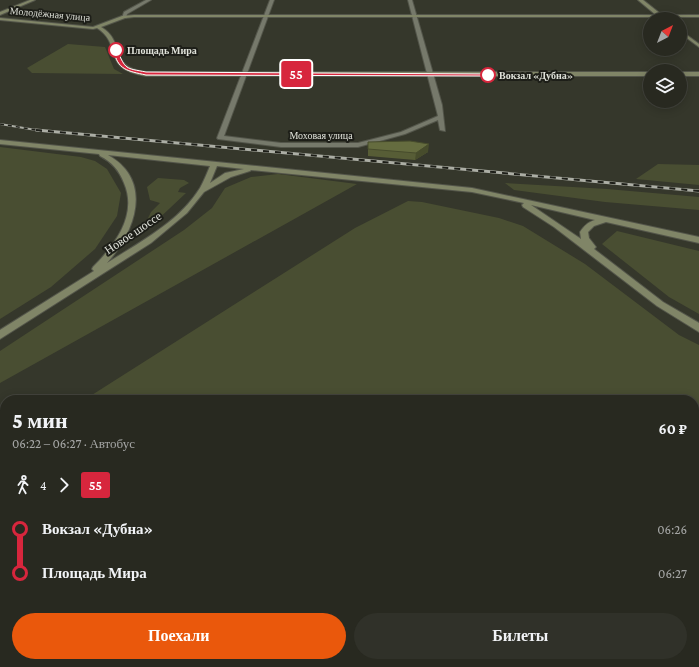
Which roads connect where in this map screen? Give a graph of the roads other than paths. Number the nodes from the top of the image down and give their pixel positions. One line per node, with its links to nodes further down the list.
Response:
1 (33, 0): 7 (main road)
2 (149, 0): 11 (street)
3 (272, 0): 8 (street)
4 (410, 0): 9 (street)
5 (640, 0): 6 (main road)
6 (655, 12)
7 (0, 14)
8 (265, 16): 9 (main road, Молодёжная улица); 11 (main road, Молодёжная улица); 18 (street)
9 (414, 16): 13 (main road, Молодёжная улица); 19 (street)
10 (699, 16): 12 (main road, Молодёжная улица)
11 (124, 17): 15 (main road, Молодёжная улица)
12 (687, 17)
13 (643, 18)
14 (0, 19): 15 (main road, Молодёжная улица)
15 (98, 27): 18 (main road)
16 (687, 37): 17 (main road)
17 (699, 46)
18 (245, 74): 19 (main road); 23 (street, Моховая улица)
19 (430, 74): 20 (main road); 23 (street)
20 (643, 74)
21 (687, 74): 22 (main road)
22 (699, 74)
23 (441, 117): 24 (street)
24 (443, 130)
25 (0, 142): 26 (main road, Новое шоссе)
26 (95, 152): 27 (main road, Новое шоссе); 30 (main road, Новое шоссе)
27 (136, 157): 28 (main road, Новое шоссе); 30 (main road)
28 (214, 165): 29 (main road); 31 (main road, Новое шоссе)
29 (263, 168): 31 (main road, Новое шоссе); 32 (main road)
30 (122, 171): 34 (main road, Новое шоссе)
31 (203, 190): 36 (main road, Новое шоссе)
32 (509, 198): 33 (main road); 37 (main road)
33 (612, 222): 35 (main road); 37 (main road)
34 (124, 234): 36 (main road); 38 (main road, Новое шоссе)
35 (699, 240)
36 (148, 241): 38 (main road, Новое шоссе)
37 (608, 263): 39 (main road)
38 (71, 290): 40 (main road, Новое шоссе)
39 (699, 328)
40 (0, 335)

